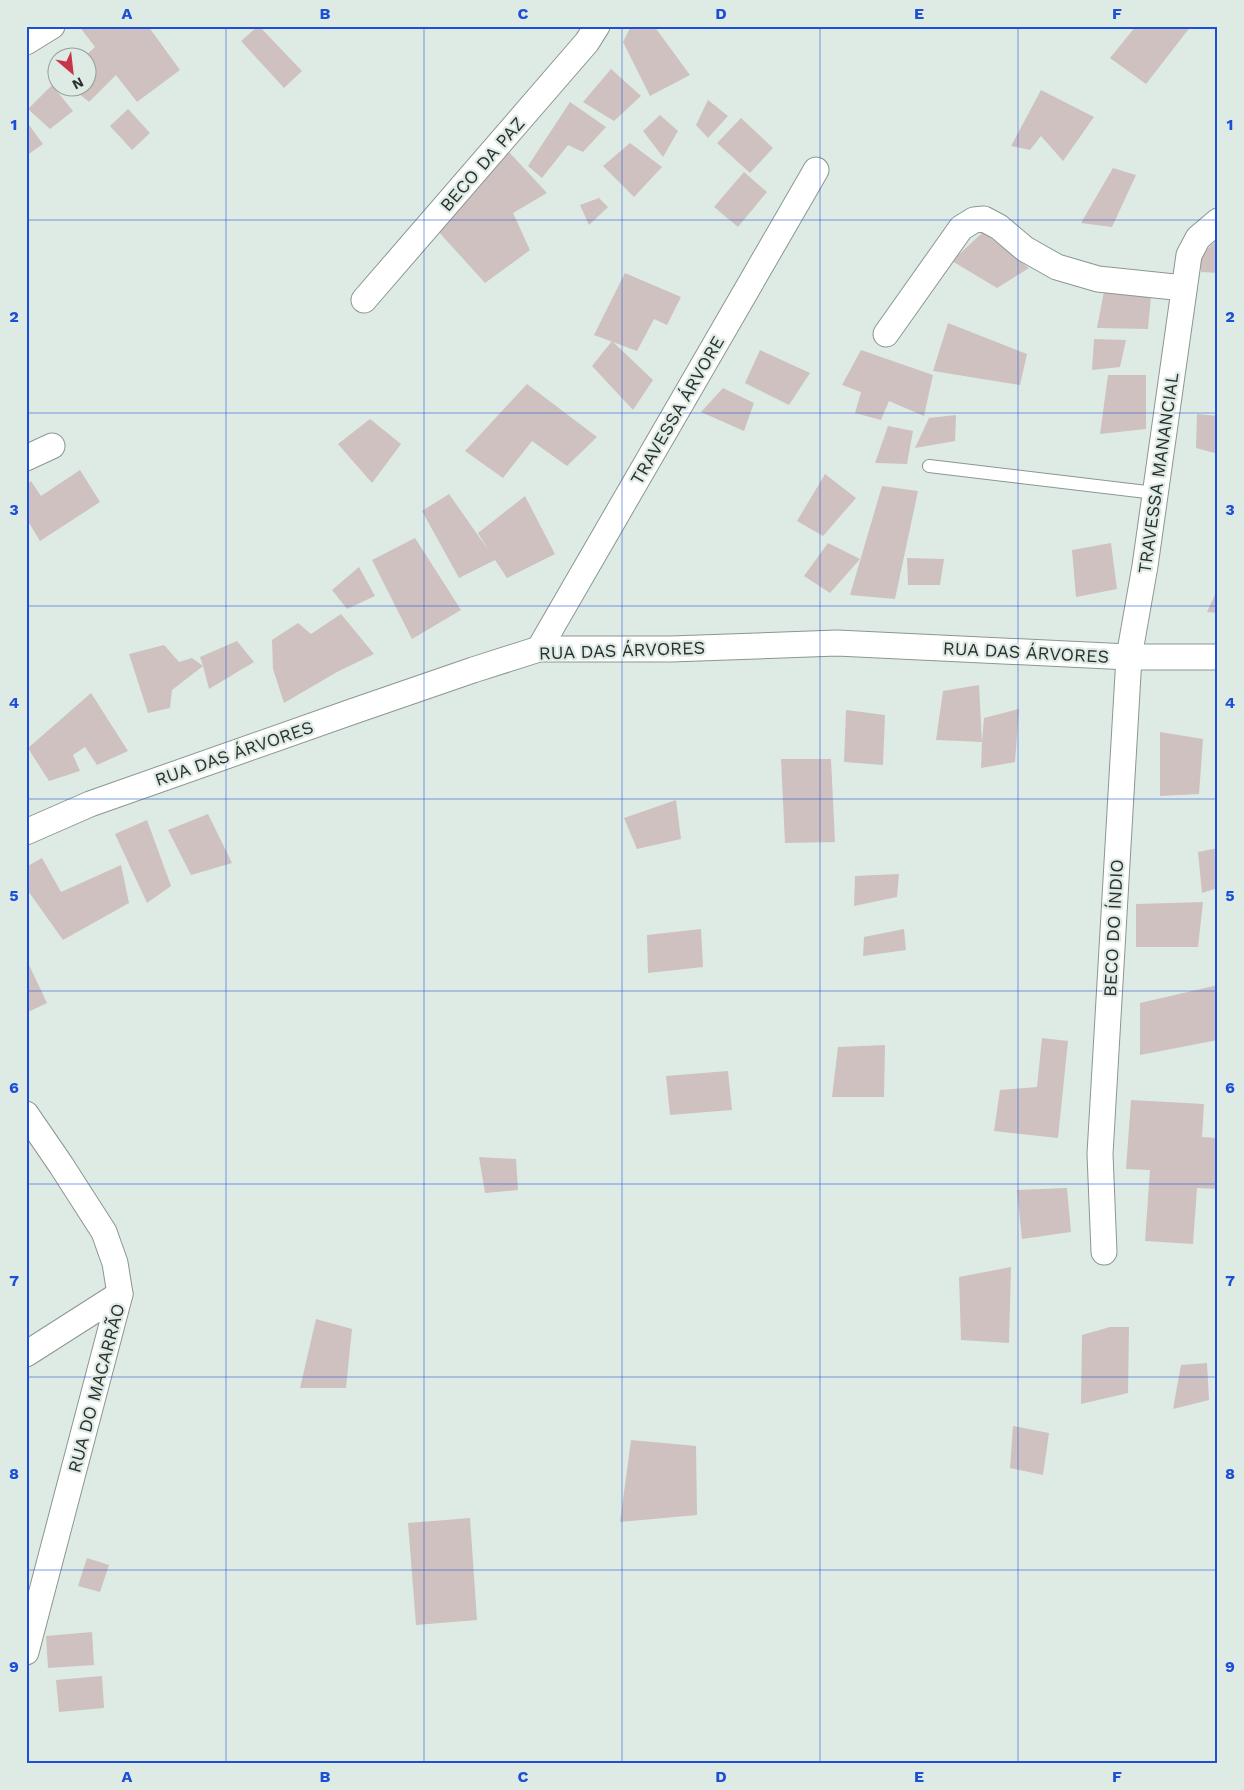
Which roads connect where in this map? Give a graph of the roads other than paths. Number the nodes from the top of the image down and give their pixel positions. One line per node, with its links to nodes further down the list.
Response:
1 (52, 26): 3 (street)
2 (597, 26): 7 (street, BECO DA PAZ)
3 (26, 42)
4 (816, 170): 13 (street, TRAVESSA ÁRVORE)
5 (1218, 221): 6 (street, TRAVESSA MANANCIAL)
6 (1184, 288): 8 (street); 12 (street, TRAVESSA MANANCIAL)
7 (364, 300)
8 (886, 334)
9 (52, 446): 10 (street)
10 (26, 458)
11 (929, 466): 12 (lane)
12 (1155, 493): 14 (street, TRAVESSA MANANCIAL)
13 (539, 649): 14 (street, RUA DAS ÁRVORES); 16 (street, RUA DAS ÁRVORES)
14 (1129, 657): 15 (street, RUA DAS ÁRVORES); 18 (street, BECO DO ÍNDIO)
15 (1218, 657)
16 (26, 832)
17 (26, 1114): 19 (street, RUA DO MACARRÃO)
18 (1104, 1252)
19 (120, 1294): 20 (street); 21 (street, RUA DO MACARRÃO)
20 (26, 1354)
21 (26, 1652)

